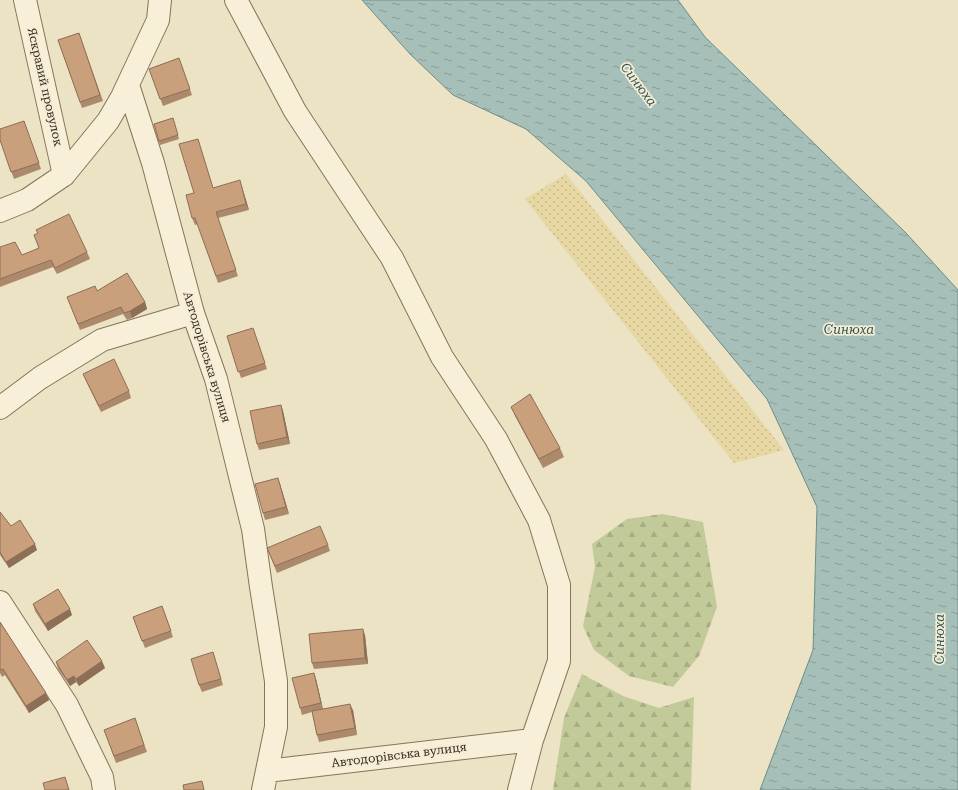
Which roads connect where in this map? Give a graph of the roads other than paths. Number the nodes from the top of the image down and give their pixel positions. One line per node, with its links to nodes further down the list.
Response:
1 (25, 0): 5 (street, Яскравий провулок)
2 (160, 0): 4 (street)
3 (236, 0): 10 (street)
4 (128, 85): 5 (street); 7 (street, Автодорівська вулиця)
5 (64, 175): 6 (street)
6 (0, 211)
7 (193, 313): 8 (street); 11 (street, Автодорівська вулиця)
8 (0, 408)
9 (0, 602): 12 (street)
10 (532, 740): 11 (street, Автодорівська вулиця); 13 (street)
11 (265, 781)
12 (104, 790)
13 (519, 790)

